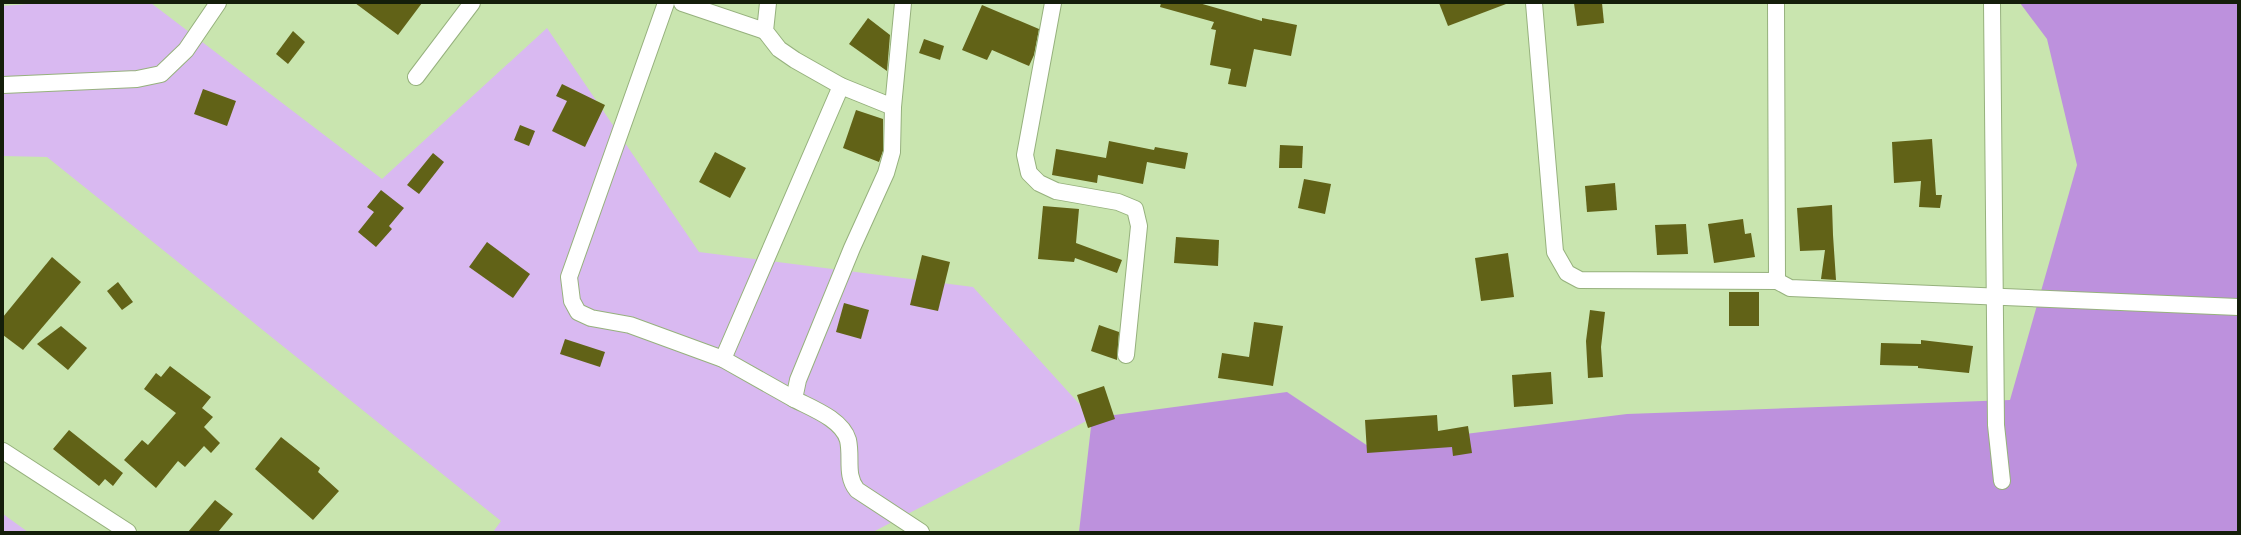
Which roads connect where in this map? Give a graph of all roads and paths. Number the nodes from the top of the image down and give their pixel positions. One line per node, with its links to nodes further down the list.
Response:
1 (218, 3): 13 (street)
2 (472, 3): 12 (street)
3 (666, 3): 20 (street)
4 (682, 3): 11 (street)
5 (768, 3): 11 (street)
6 (903, 3): 15 (street)
7 (1053, 3): 19 (street)
8 (1534, 3): 16 (street)
9 (1776, 3): 16 (street)
10 (1992, 3): 17 (street)
11 (765, 31): 14 (street)
12 (416, 77)
13 (3, 85)
14 (841, 86): 15 (street); 20 (street)
15 (893, 107): 21 (street)
16 (1777, 281): 17 (street)
17 (1996, 295): 18 (street); 23 (street)
18 (2238, 307)
19 (1126, 355)
20 (724, 360): 21 (street)
21 (794, 400): 25 (street)
22 (3, 451): 24 (street)
23 (2002, 481)
24 (128, 532)
25 (920, 532)

